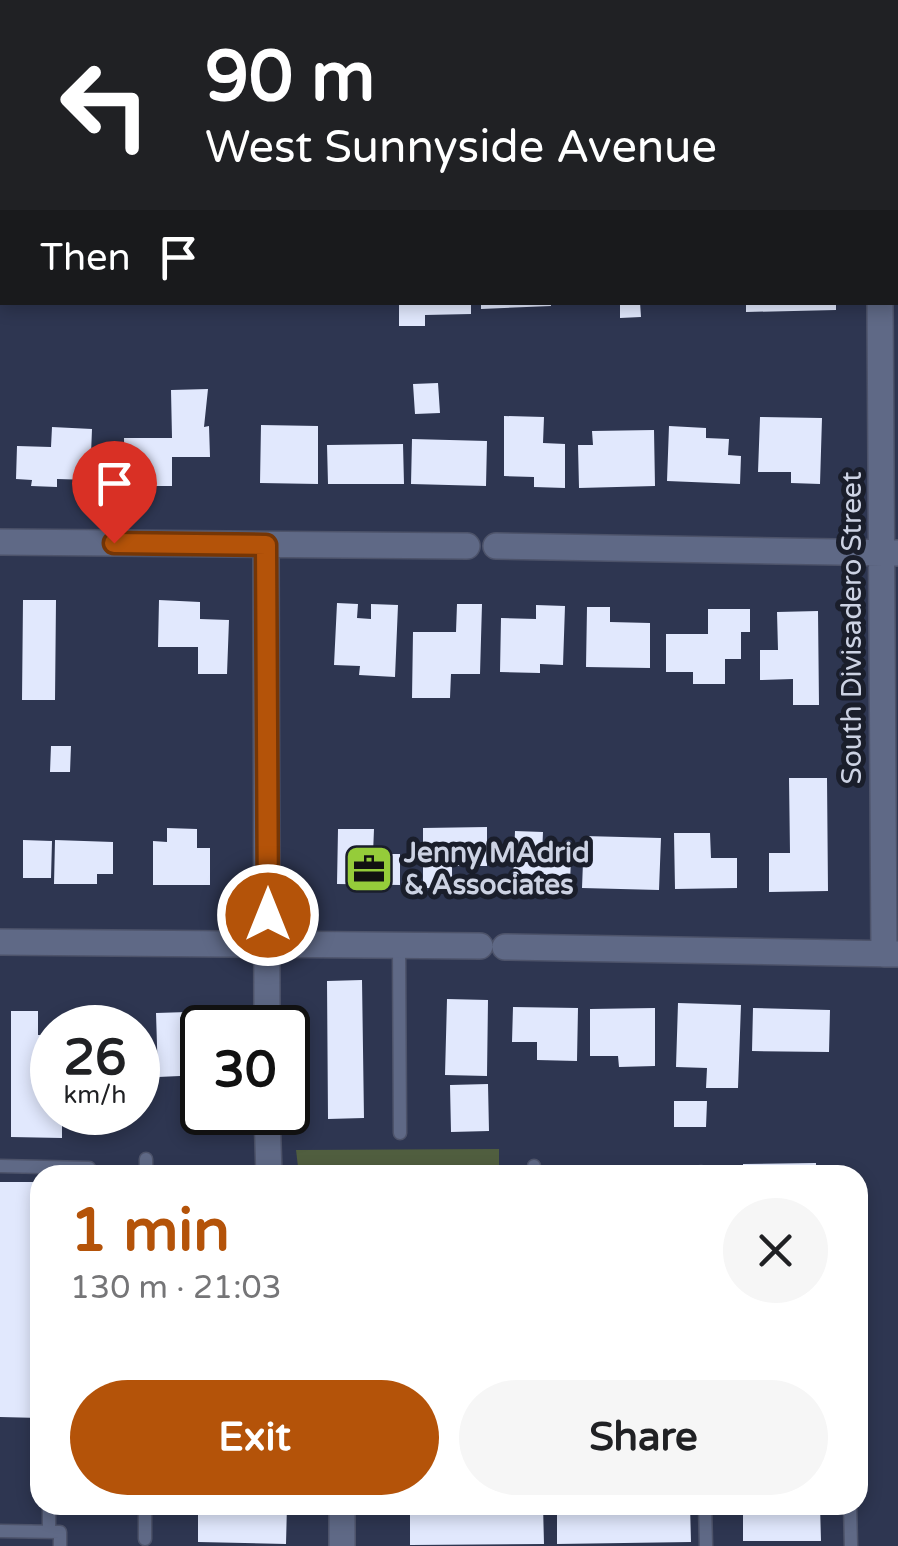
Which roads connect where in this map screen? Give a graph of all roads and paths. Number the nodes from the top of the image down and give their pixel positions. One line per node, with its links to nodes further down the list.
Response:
1 (880, 305): 6 (street, South Divisadero Street)
2 (0, 542): 3 (street)
3 (266, 545): 4 (street); 8 (street)
4 (468, 546)
5 (496, 546): 6 (street)
6 (889, 553): 10 (street, South Divisadero Street)
7 (0, 942): 8 (street)
8 (268, 946): 9 (street); 11 (street)
9 (398, 946): 10 (street); 12 (lane)
10 (891, 954)
11 (268, 1005)
12 (400, 1133)
13 (267, 1135): 16 (street)
14 (146, 1159): 15 (lane)
15 (146, 1165)
16 (268, 1165)
17 (0, 1166): 18 (lane)
18 (30, 1167)
19 (145, 1515): 25 (lane)
20 (342, 1515): 26 (street)
21 (706, 1515): 27 (lane)
22 (850, 1515): 28 (lane)
23 (0, 1531): 24 (lane)
24 (56, 1537)
25 (145, 1539)
26 (342, 1546)
27 (706, 1546)
28 (851, 1546)

